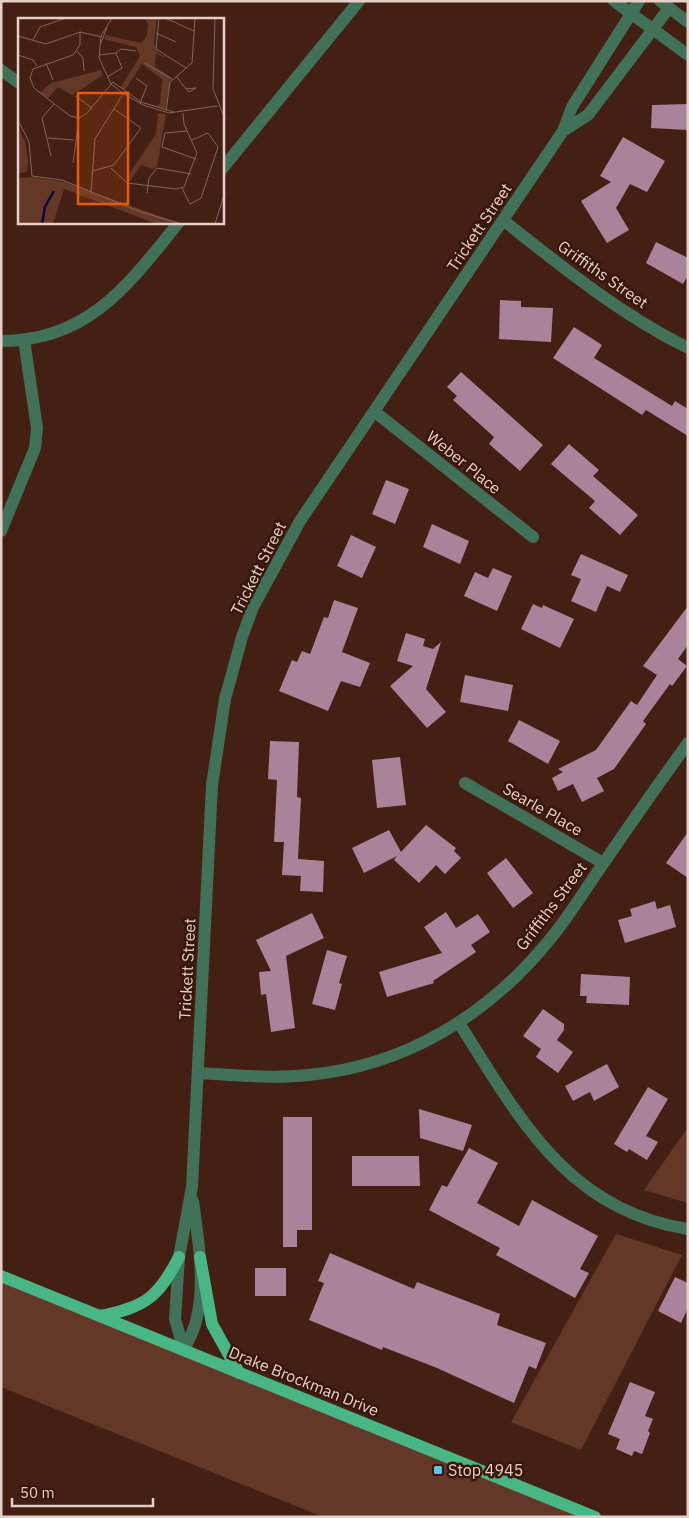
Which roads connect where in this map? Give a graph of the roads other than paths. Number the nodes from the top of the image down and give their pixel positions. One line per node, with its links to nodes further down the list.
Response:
1 (359, 1): 12 (street)
2 (614, 1): 5 (street)
3 (638, 1): 5 (street, Trickett Street)
4 (665, 5): 6 (street); 7 (street, Trickett Street)
5 (630, 13): 7 (street); 11 (street, Trickett Street)
6 (688, 22)
7 (653, 30): 8 (street); 11 (street, Trickett Street)
8 (688, 55)
9 (1, 70): 10 (street)
10 (18, 81)
11 (563, 131): 13 (street, Trickett Street)
12 (224, 168)
13 (503, 220): 17 (street, Griffiths Street); 18 (street, Trickett Street)
14 (178, 224): 15 (street)
15 (24, 340): 16 (street); 19 (street)
16 (1, 341)
17 (688, 348)
18 (375, 412): 20 (street, Weber Place); 25 (street, Trickett Street)
19 (1, 532)
20 (533, 537)
21 (688, 743): 23 (street, Griffiths Street)
22 (465, 783): 23 (street, Searle Place)
23 (604, 863): 24 (street, Griffiths Street)
24 (459, 1023): 25 (street, Griffiths Street); 27 (street)
25 (198, 1073): 26 (street, Trickett Street)
26 (192, 1187): 28 (street, Trickett Street); 29 (street, Trickett Street)
27 (688, 1229)
28 (179, 1257): 31 (main road); 32 (street, Trickett Street)
29 (200, 1257): 32 (street, Trickett Street); 33 (main road)
30 (1, 1276): 31 (main road, Drake Brockman Drive)
31 (100, 1316): 32 (main road, Drake Brockman Drive)
32 (184, 1350): 33 (main road, Drake Brockman Drive)
33 (240, 1373): 34 (main road, Drake Brockman Drive)
34 (595, 1517)

